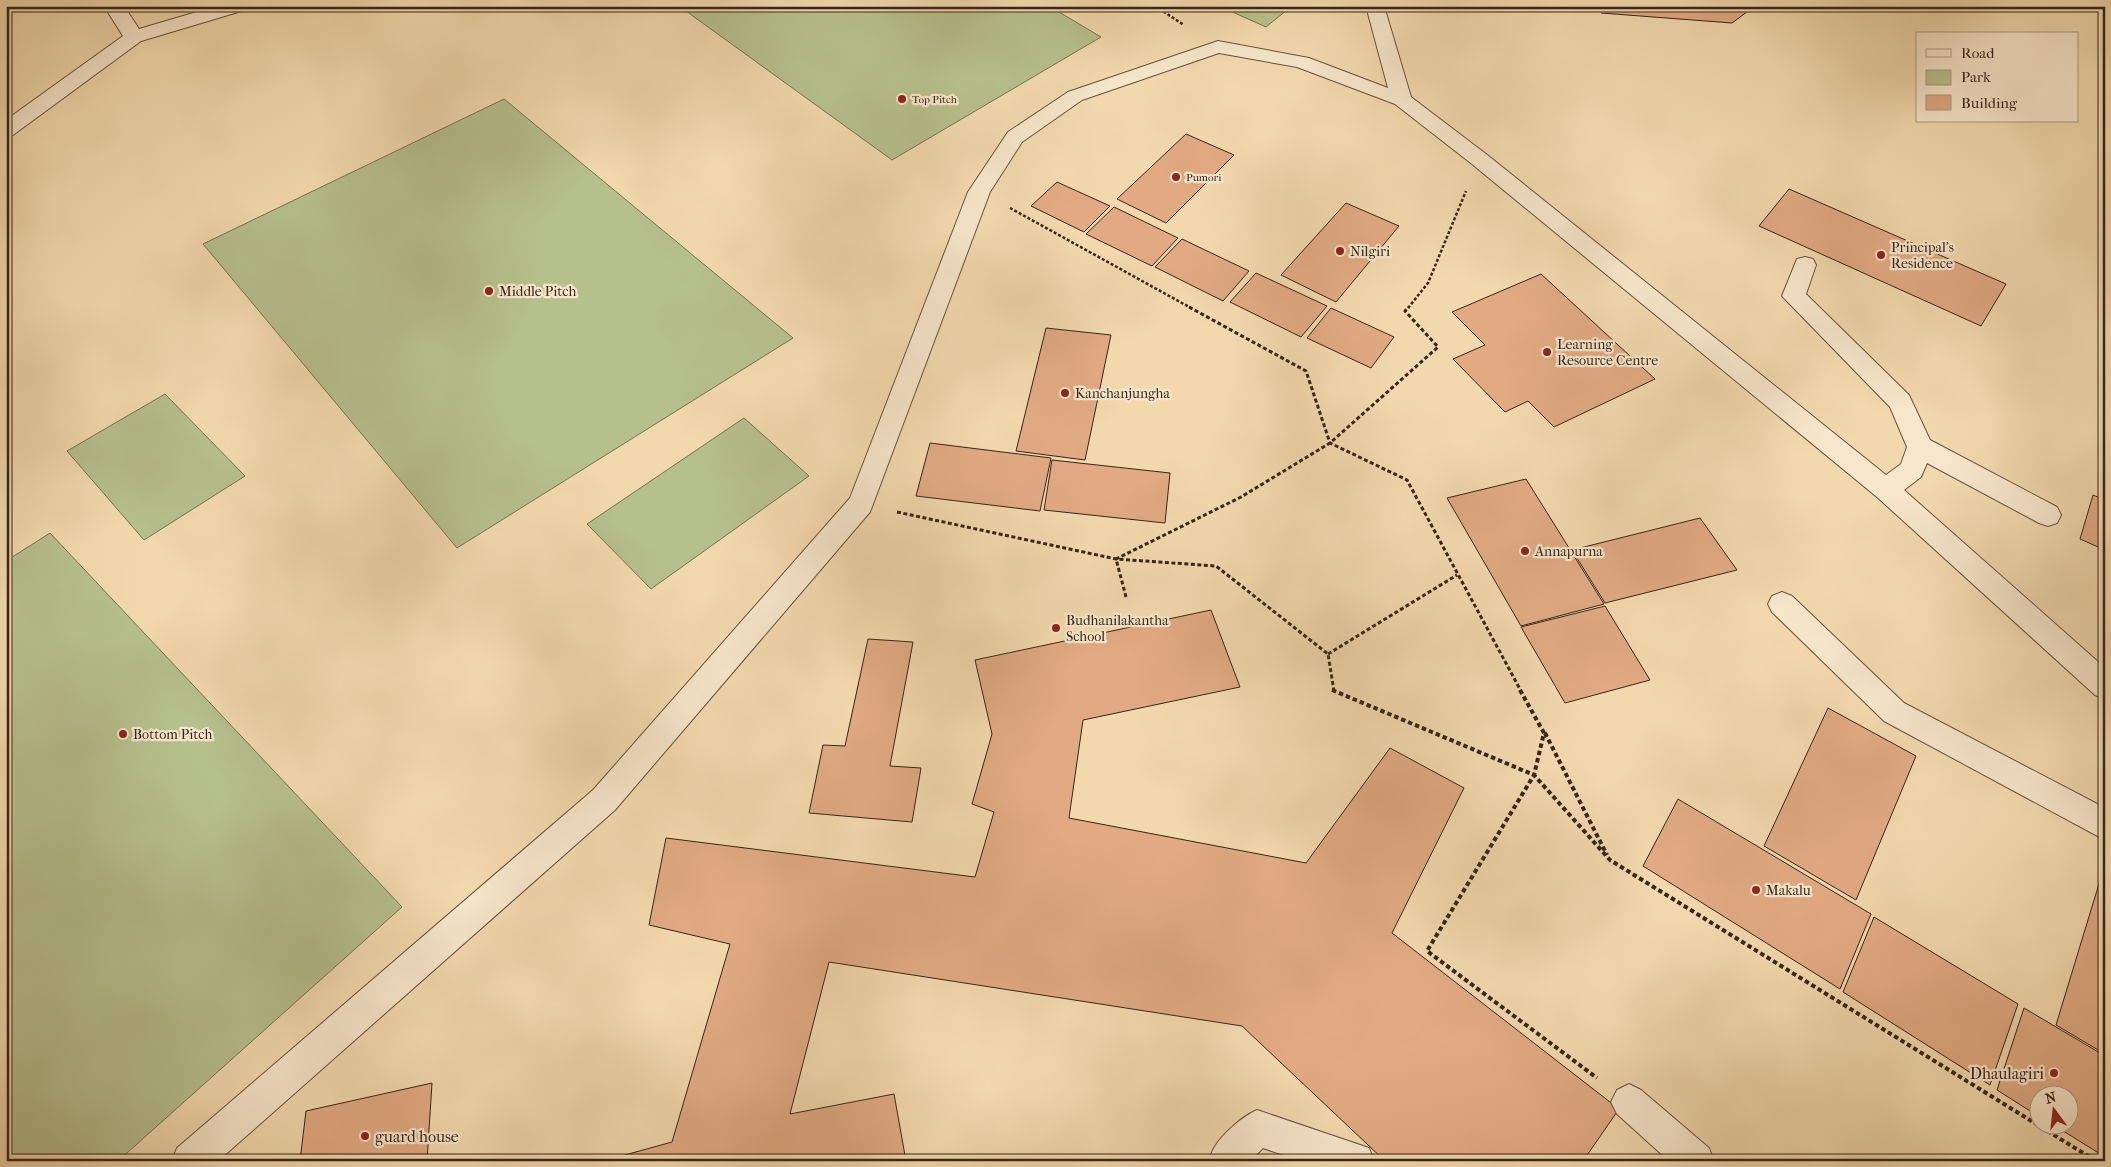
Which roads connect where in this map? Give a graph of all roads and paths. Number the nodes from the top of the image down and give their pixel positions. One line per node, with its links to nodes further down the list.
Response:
1 (113, 6): 4 (street)
2 (238, 6): 4 (street)
3 (1375, 6): 5 (street)
4 (134, 37): 6 (street)
5 (1402, 100): 7 (street); 8 (street)
6 (6, 130)
7 (1479, 159): 10 (path); 12 (street)
8 (979, 192): 10 (path); 13 (street)
9 (1804, 265): 11 (street)
10 (1330, 443): 15 (path); 16 (path)
11 (1920, 447): 12 (street); 14 (street)
12 (1886, 490): 20 (street)
13 (861, 504): 15 (path); 26 (street)
14 (2048, 515)
15 (1116, 559): 17 (path); 19 (path)
16 (1457, 575): 19 (path); 21 (path)
17 (1126, 597)
18 (1782, 604): 23 (street)
19 (1328, 654): 22 (path)
20 (2105, 686)
21 (1544, 733): 22 (path); 24 (path)
22 (1534, 775): 24 (path); 25 (path)
23 (2105, 825)
24 (1610, 860): 30 (path)
25 (1629, 1102): 29 (street)
26 (190, 1161)
27 (1228, 1161): 28 (street)
28 (1356, 1161)
29 (1696, 1161)
30 (2096, 1161)

